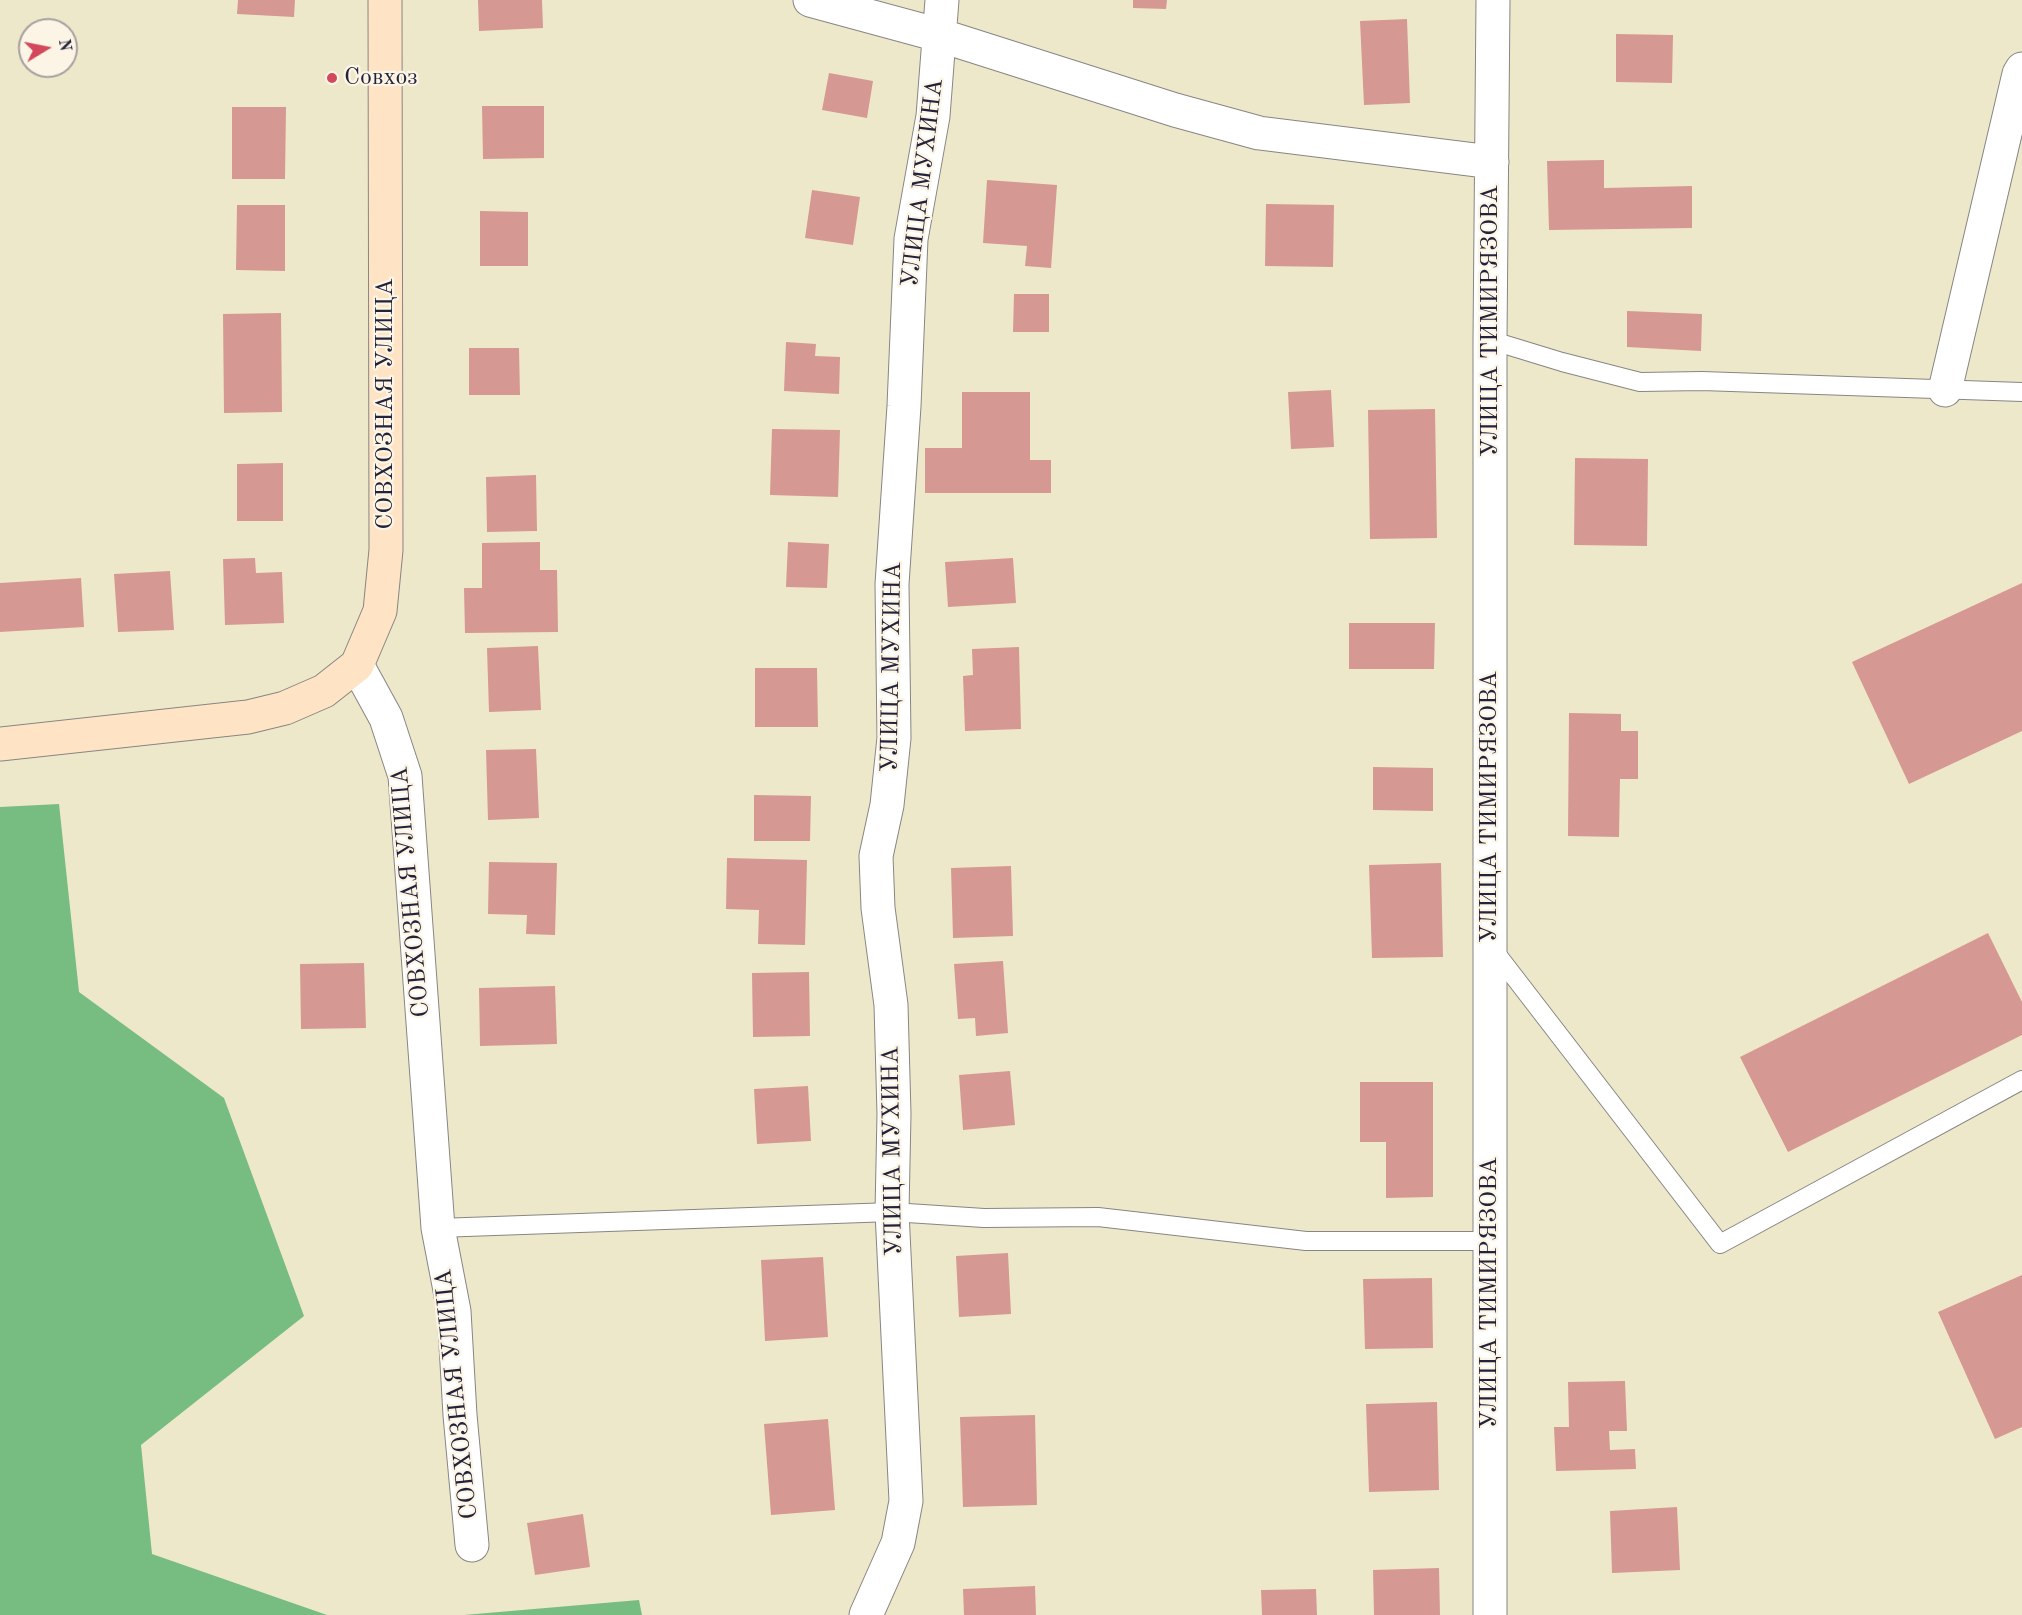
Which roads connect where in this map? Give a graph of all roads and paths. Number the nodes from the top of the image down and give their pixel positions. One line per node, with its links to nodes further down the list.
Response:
1 (385, 0): 11 (street, СОВХОЗНАЯ УЛИЦА)
2 (810, 0): 5 (street)
3 (942, 0): 5 (street, УЛИЦА МУХИНА)
4 (1493, 0): 7 (street, УЛИЦА ТИМИРЯЗОВА)
5 (939, 35): 7 (street); 15 (street, УЛИЦА МУХИНА)
6 (2022, 69): 9 (street)
7 (1492, 162): 8 (street, УЛИЦА ТИМИРЯЗОВА)
8 (1490, 340): 9 (lane); 13 (street, УЛИЦА ТИМИРЯЗОВА)
9 (1945, 390): 10 (lane)
10 (2022, 392)
11 (357, 665): 12 (street); 16 (street, СОВХОЗНАЯ УЛИЦА)
12 (0, 744)
13 (1491, 947): 14 (lane); 17 (street, УЛИЦА ТИМИРЯЗОВА)
14 (2022, 1080)
15 (892, 1212): 16 (lane); 17 (lane); 19 (street, УЛИЦА МУХИНА)
16 (438, 1228): 18 (street, СОВХОЗНАЯ УЛИЦА)
17 (1491, 1241): 20 (street, УЛИЦА ТИМИРЯЗОВА)
18 (472, 1545)
19 (866, 1615)
20 (1490, 1615)

